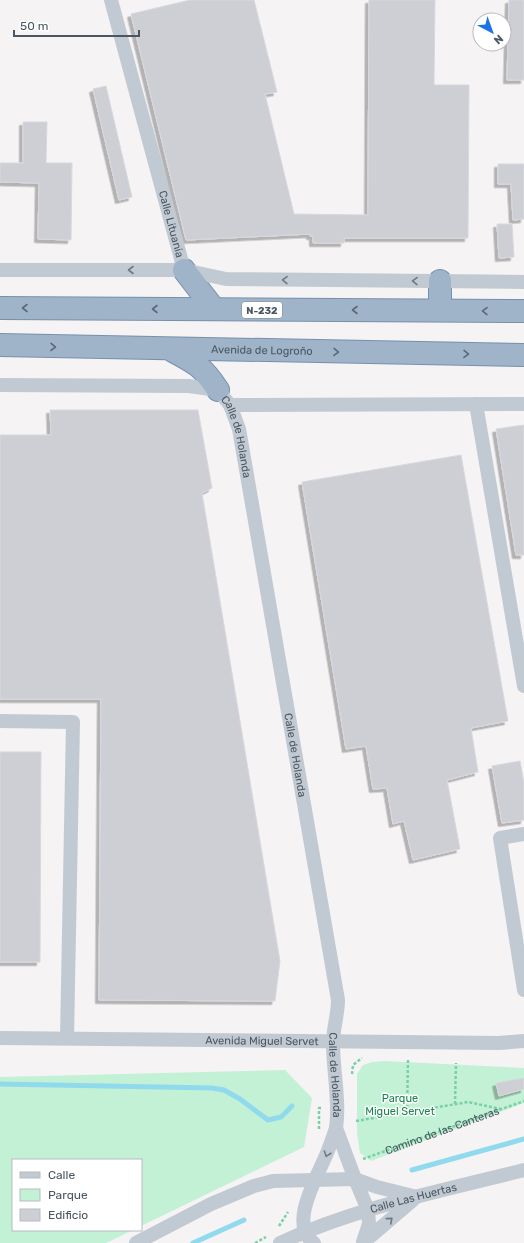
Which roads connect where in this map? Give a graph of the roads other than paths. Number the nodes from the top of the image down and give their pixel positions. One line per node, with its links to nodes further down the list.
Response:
1 (111, 0): 3 (street, Calle Lituania)
2 (0, 270): 3 (street, Calle Lituania, one-way to 2)
3 (184, 270): 4 (street, one-way to 3); 7 (highway); 8 (highway)
4 (440, 281): 5 (street); 9 (highway)
5 (524, 282)
6 (0, 308): 7 (highway, N-232, one-way to 6)
7 (178, 309): 8 (highway, N-232)
8 (214, 309): 9 (highway, N-232, one-way to 8)
9 (440, 310): 10 (highway, N-232, one-way to 9)
10 (524, 311)
11 (0, 346): 12 (highway, Avenida de Logroño, one-way to 12)
12 (170, 349): 13 (highway, Avenida de Logroño, one-way to 13); 15 (highway)
13 (524, 355)
14 (0, 385): 15 (street)
15 (224, 397): 16 (street); 24 (street, Calle de Holanda)
16 (476, 404): 17 (street); 18 (street)
17 (524, 404)
18 (524, 686)
19 (0, 721): 23 (street)
20 (524, 834): 21 (street)
21 (524, 990)
22 (0, 1038): 23 (street, Avenida Miguel Servet)
23 (67, 1038): 24 (street, Avenida Miguel Servet)
24 (333, 1041): 25 (street, Avenida Miguel Servet); 26 (street, Calle de Holanda)
25 (524, 1041)
26 (336, 1128): 28 (street, Calle de Holanda, one-way to 28); 29 (street, Calle de Holanda)
27 (524, 1170): 31 (street, Calle Las Huertas)
28 (316, 1179): 29 (street); 30 (street); 32 (street, Calle de Holanda)
29 (354, 1179): 31 (street); 33 (street, Calle de Holanda)
30 (288, 1180): 32 (street); 37 (street)
31 (417, 1197): 33 (street, Calle Las Huertas); 36 (street, one-way to 31)
32 (306, 1202): 34 (street); 35 (street)
33 (368, 1210): 34 (street, Calle Las Huertas); 36 (street)
34 (305, 1231): 35 (street, Calle Las Huertas); 38 (street)
35 (278, 1241)
36 (362, 1242)
37 (136, 1243)
38 (314, 1243)

